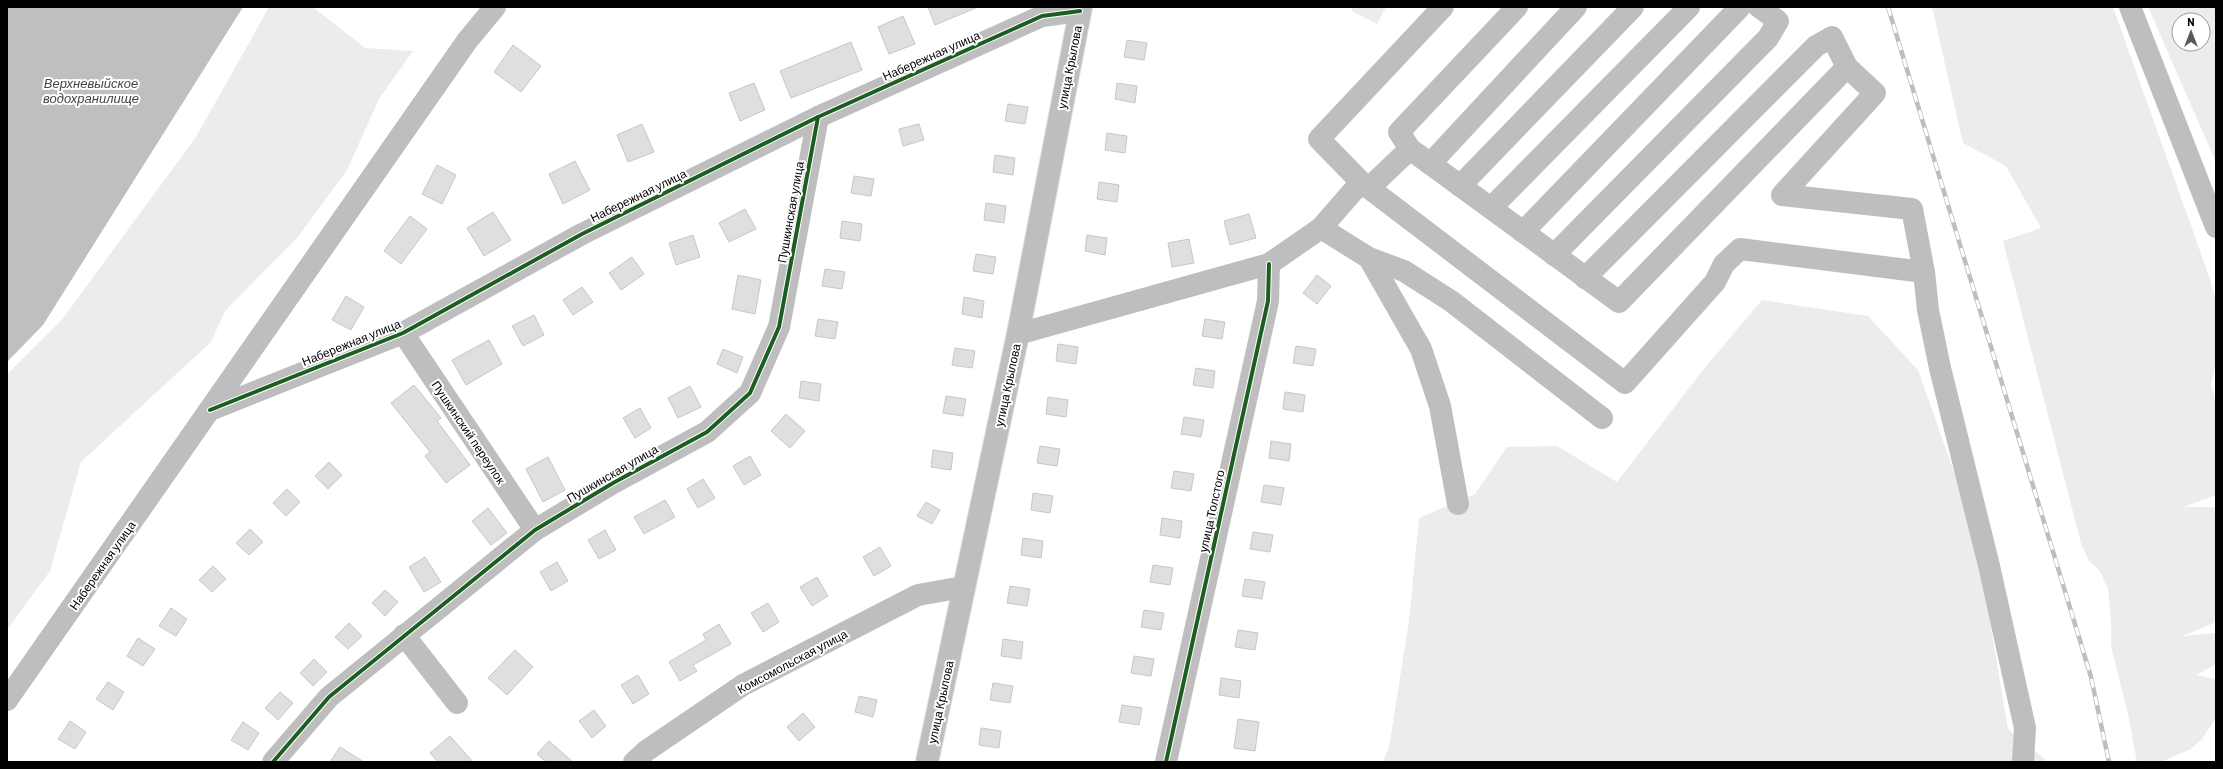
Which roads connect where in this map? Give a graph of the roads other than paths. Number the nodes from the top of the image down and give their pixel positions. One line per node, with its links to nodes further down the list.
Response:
1 (495, 7): 28 (street, Набережная улица)
2 (1443, 7): 15 (street)
3 (1517, 7): 13 (street)
4 (1576, 7): 14 (street)
5 (1633, 7): 16 (street)
6 (1689, 7): 17 (street)
7 (1740, 7): 20 (street)
8 (1758, 7): 21 (street)
9 (2130, 7): 18 (street)
10 (1081, 9): 12 (street, Набережная улица); 27 (street, улица Крылова)
11 (1847, 67): 24 (street); 25 (street); 25 (street)
12 (818, 117): 26 (street, Набережная улица); 31 (street, Пушкинская улица)
13 (1410, 149): 14 (street); 15 (street)
14 (1430, 164): 16 (street)
15 (1365, 185): 19 (street); 24 (street)
16 (1460, 186): 17 (street)
17 (1491, 208): 20 (street)
18 (2216, 226)
19 (1322, 228): 22 (street); 23 (street)
20 (1523, 232): 21 (street)
21 (1554, 255): 25 (street)
22 (1370, 258): 29 (street); 30 (street)
23 (1269, 264): 27 (street); 39 (street, улица Толстого)
24 (1924, 272): 40 (street)
25 (1585, 278)
26 (403, 333): 28 (street, Набережная улица); 31 (street, Пушкинский переулок)
27 (1018, 334): 32 (street, улица Крылова)
28 (210, 410): 34 (street, Набережная улица)
29 (1602, 418)
30 (1458, 504)
31 (535, 530): 33 (street, Пушкинская улица)
32 (963, 587): 37 (street, Комсомольская улица); 38 (street, улица Крылова)
33 (404, 635): 35 (street); 36 (street, Пушкинская улица)
34 (7, 700)
35 (457, 702)
36 (273, 762)
37 (634, 762)
38 (927, 762)
39 (1166, 762)
40 (2023, 762)

